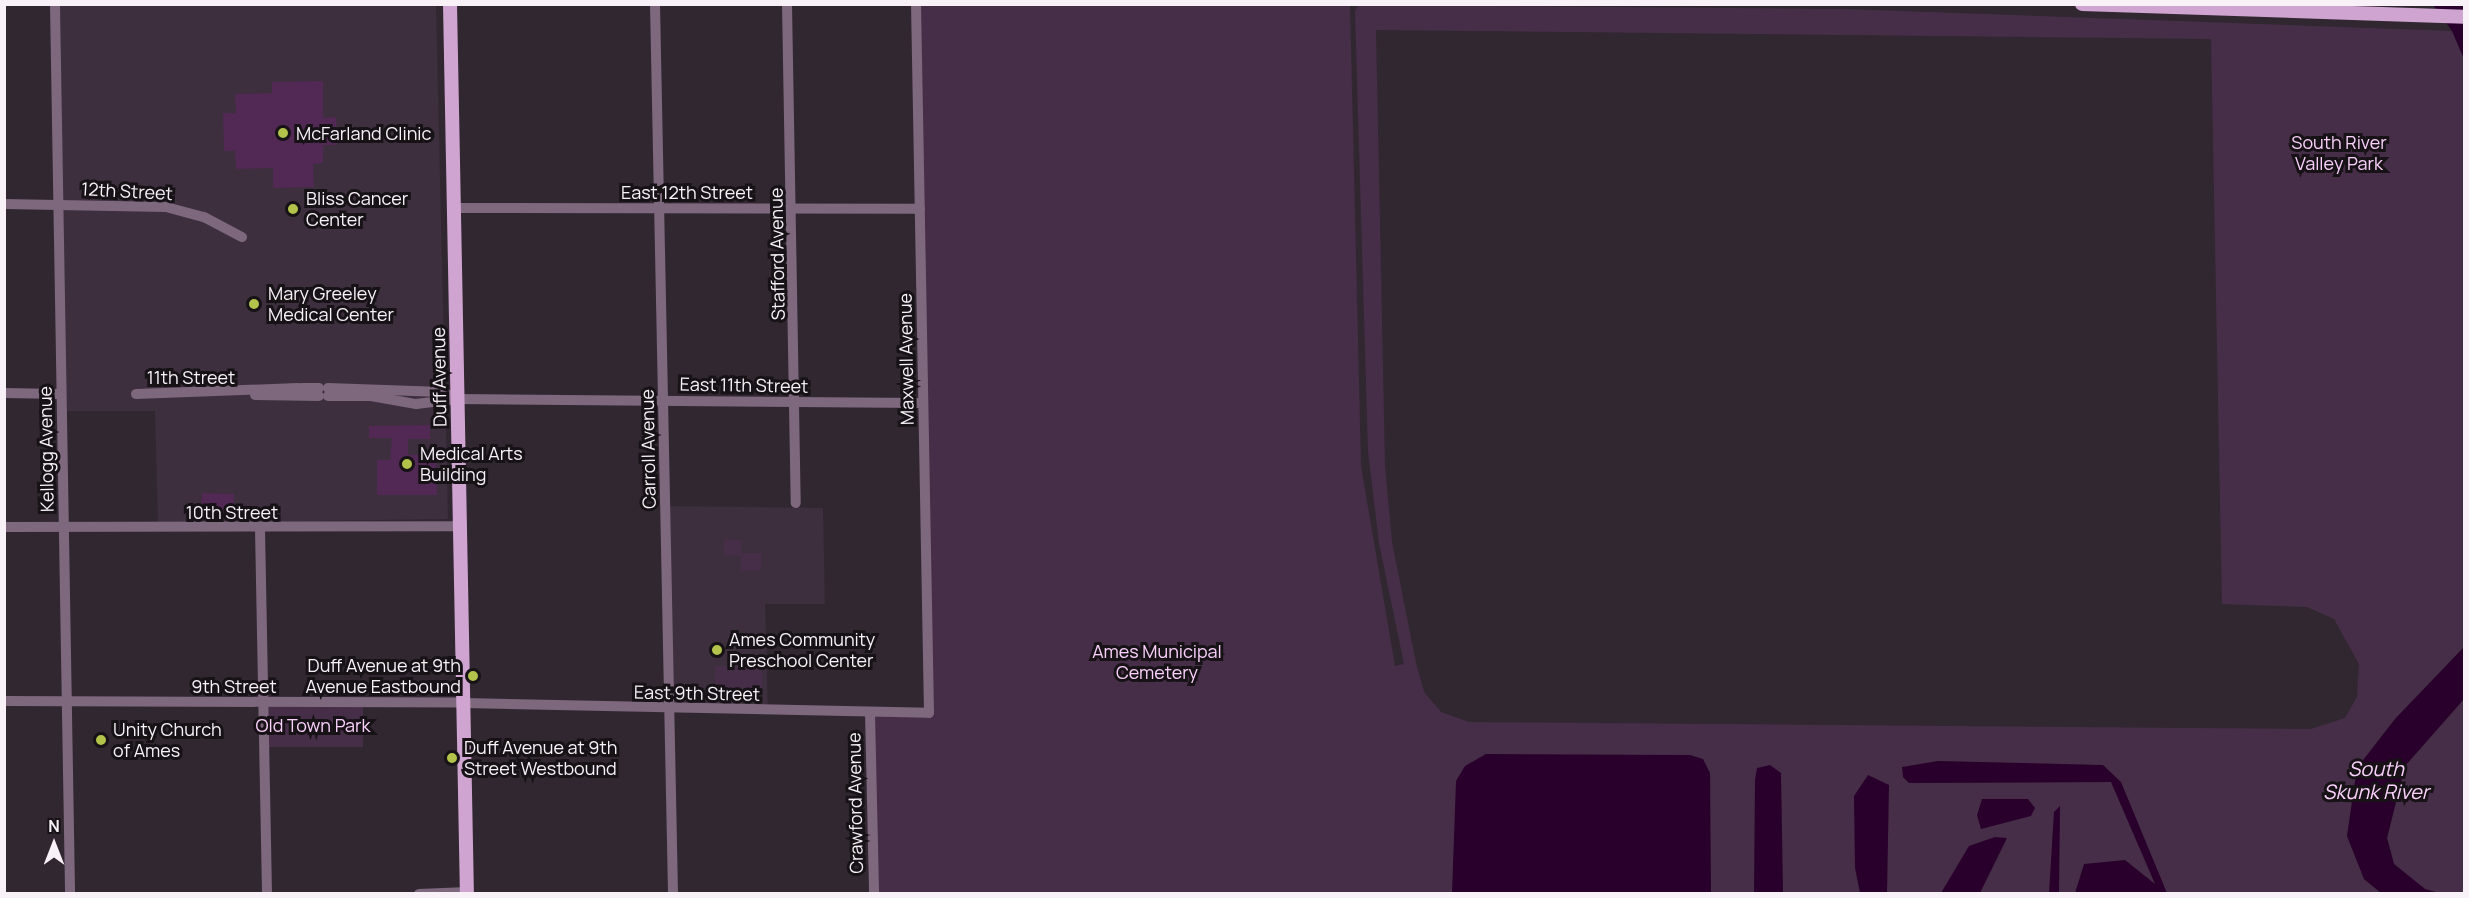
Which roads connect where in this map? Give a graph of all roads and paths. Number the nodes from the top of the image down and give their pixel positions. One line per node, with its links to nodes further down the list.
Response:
1 (55, 4): 9 (street, Kellogg Avenue)
2 (450, 4): 10 (main road, Duff Avenue)
3 (655, 4): 11 (street, Carroll Avenue)
4 (787, 4): 12 (street, Stafford Avenue)
5 (916, 4): 13 (street, Maxwell Avenue)
6 (2082, 4): 7 (main road)
7 (2464, 17)
8 (4, 204): 9 (street, 12th Street)
9 (58, 205): 14 (street, 12th Street); 18 (street, Kellogg Avenue)
10 (454, 208): 11 (street, East 12th Street); 20 (main road, Duff Avenue)
11 (660, 209): 12 (street, East 12th Street); 21 (street, Carroll Avenue)
12 (793, 209): 13 (street, East 12th Street); 22 (street, Stafford Avenue)
13 (920, 209): 23 (street, Maxwell Avenue)
14 (242, 237)
15 (324, 392): 17 (street, 11th Street); 17 (street, 11th Street); 20 (street, 11th Street)
16 (4, 393): 18 (street)
17 (246, 393): 19 (street, 11th Street)
18 (61, 394): 27 (street, Kellogg Avenue)
19 (136, 394)
20 (458, 399): 21 (street, East 11th Street); 25 (main road, Duff Avenue)
21 (664, 401): 22 (street, East 11th Street); 33 (street, Carroll Avenue)
22 (795, 402): 23 (street, East 11th Street); 24 (street, Stafford Avenue)
23 (923, 403): 35 (street, Maxwell Avenue)
24 (796, 503)
25 (460, 526): 28 (street, 10th Street); 32 (main road, Duff Avenue)
26 (4, 527): 27 (street, 10th Street)
27 (64, 527): 28 (street, 10th Street); 30 (street, Kellogg Avenue)
28 (261, 529): 31 (street)
29 (4, 701): 30 (street, 9th Street)
30 (67, 702): 31 (street, 9th Street); 37 (street, Kellogg Avenue)
31 (264, 702): 32 (street, 9th Street); 38 (street)
32 (463, 703): 33 (street, East 9th Street); 36 (main road, Duff Avenue)
33 (669, 710): 34 (street, East 9th Street); 40 (street, Carroll Avenue)
34 (870, 712): 35 (street, East 9th Street); 41 (street, Crawford Avenue)
35 (929, 713)
36 (467, 893): 39 (street)
37 (70, 894)
38 (267, 894)
39 (419, 894)
40 (673, 894)
41 (874, 894)

